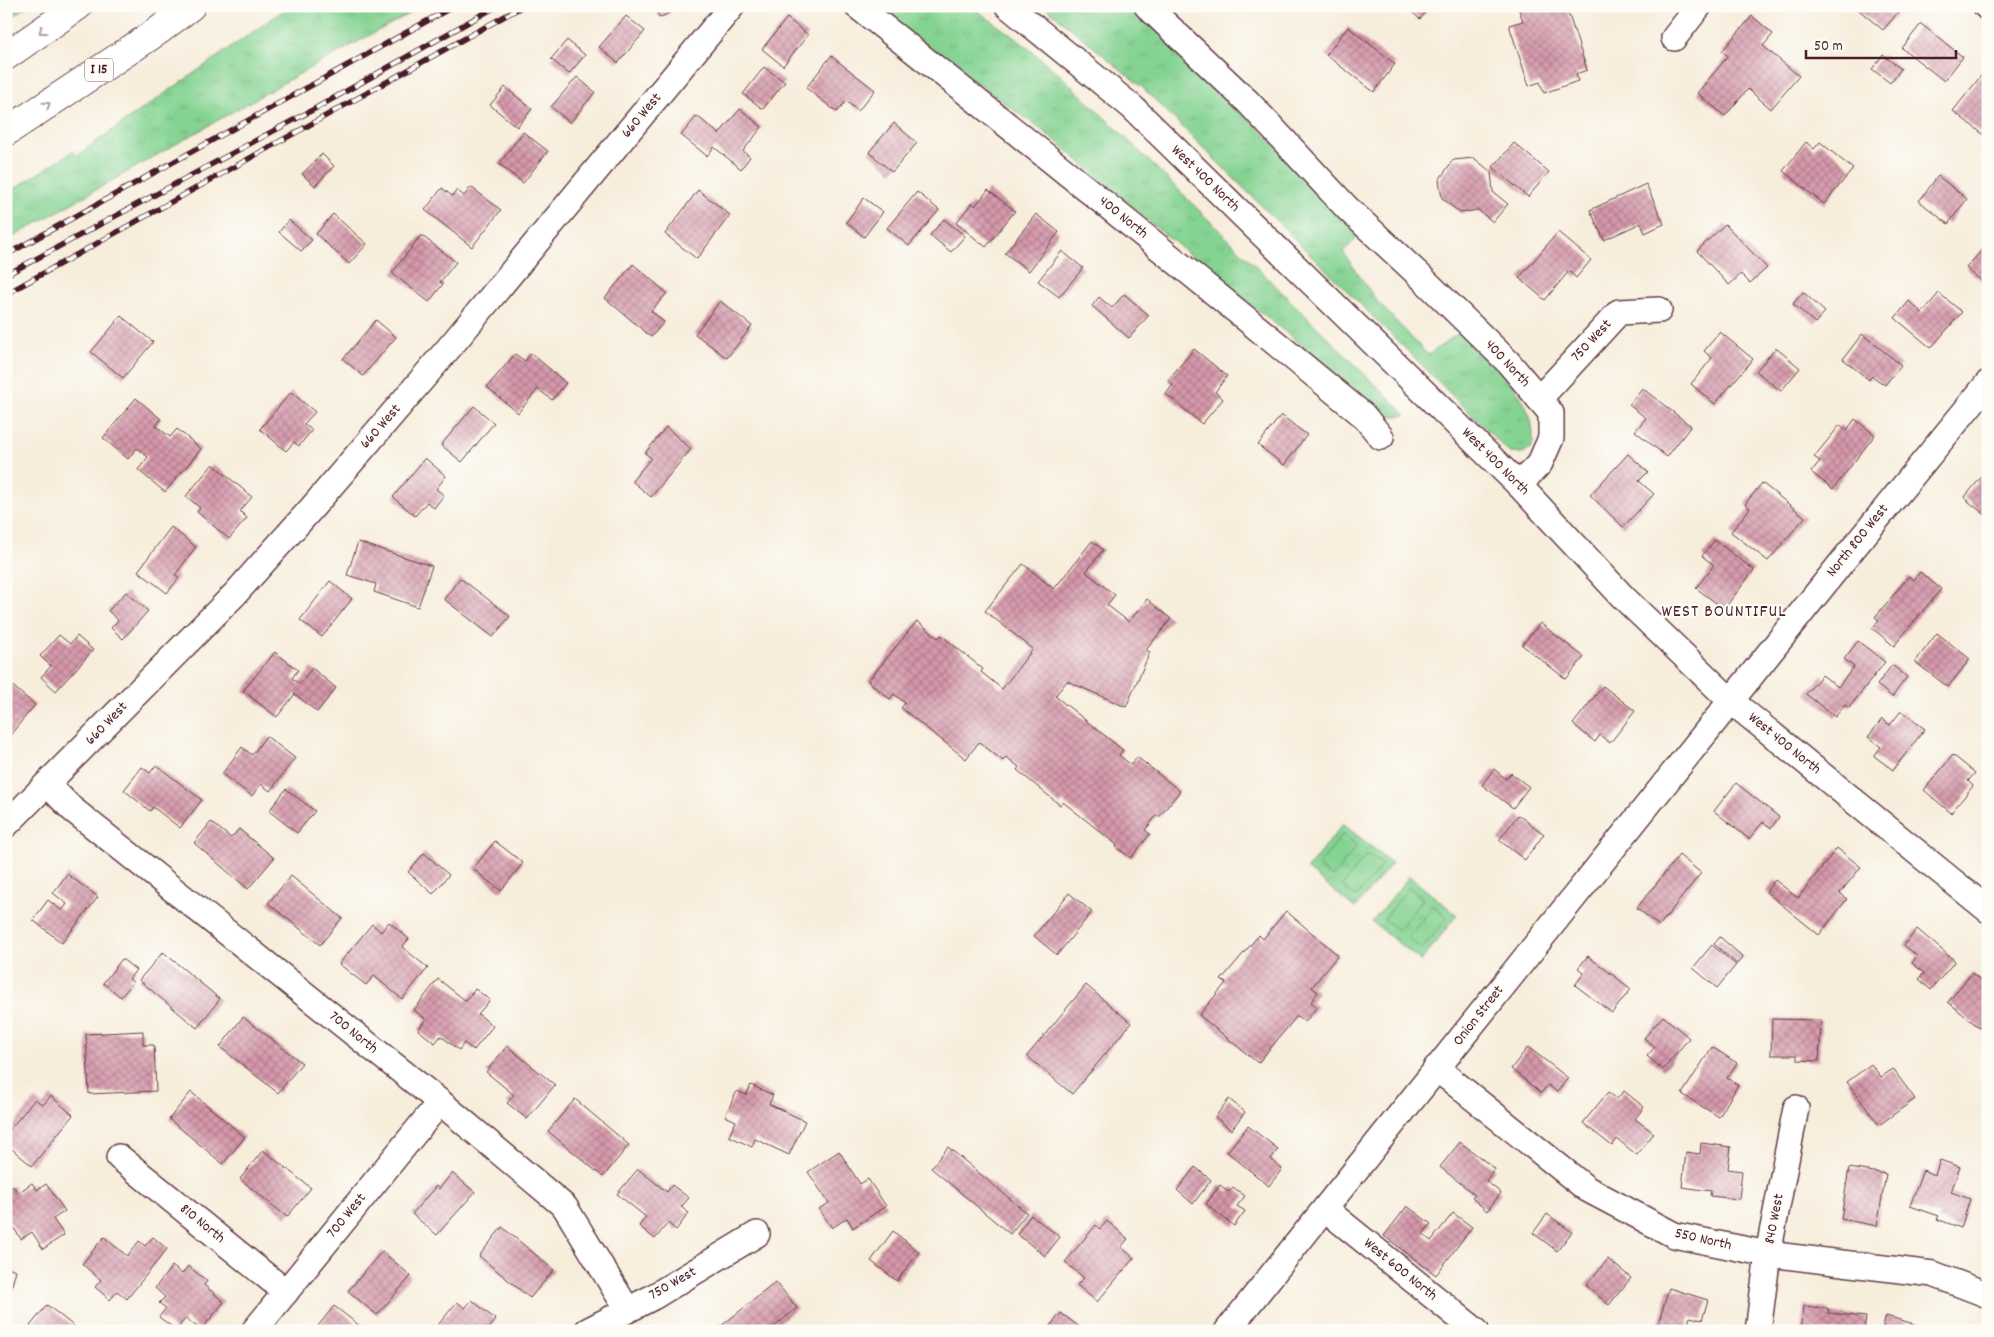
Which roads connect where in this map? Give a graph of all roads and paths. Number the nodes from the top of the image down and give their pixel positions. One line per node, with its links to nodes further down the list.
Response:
1 (78, 6): 9 (highway, one-way to 9)
2 (191, 6): 10 (highway, I 15, one-way to 2)
3 (732, 6): 17 (street, 660 West)
4 (857, 6): 14 (street, 400 North)
5 (1008, 6): 15 (street, West 400 North)
6 (1147, 6): 13 (street, 400 North)
7 (1699, 6): 8 (street)
8 (1674, 38)
9 (6, 56)
10 (6, 132)
11 (1659, 310): 13 (street, 750 West)
12 (1988, 383): 16 (street, North 800 West)
13 (1539, 399): 15 (street, 400 North)
14 (1381, 437)
15 (1519, 485): 16 (street, West 400 North)
16 (1731, 701): 19 (street, West 400 North); 20 (street, Onion Street)
17 (48, 785): 18 (street, 660 West); 21 (street, 700 North)
18 (6, 825)
19 (1988, 910)
20 (1436, 1068): 24 (street, Onion Street); 26 (street, 550 North)
21 (440, 1102): 27 (street, 700 West); 29 (street, 700 North)
22 (1796, 1108): 26 (street, 840 West)
23 (119, 1157): 27 (street, 810 North)
24 (1325, 1210): 32 (street, Onion Street); 33 (street, West 600 North)
25 (757, 1234): 29 (street, 750 West)
26 (1768, 1254): 28 (street, 550 North); 34 (street, 840 West)
27 (286, 1292): 30 (street, 700 West)
28 (1988, 1295)
29 (627, 1309): 31 (street, 750 West)
30 (254, 1331)
31 (587, 1331)
32 (1227, 1331)
33 (1476, 1331)
34 (1758, 1331)

